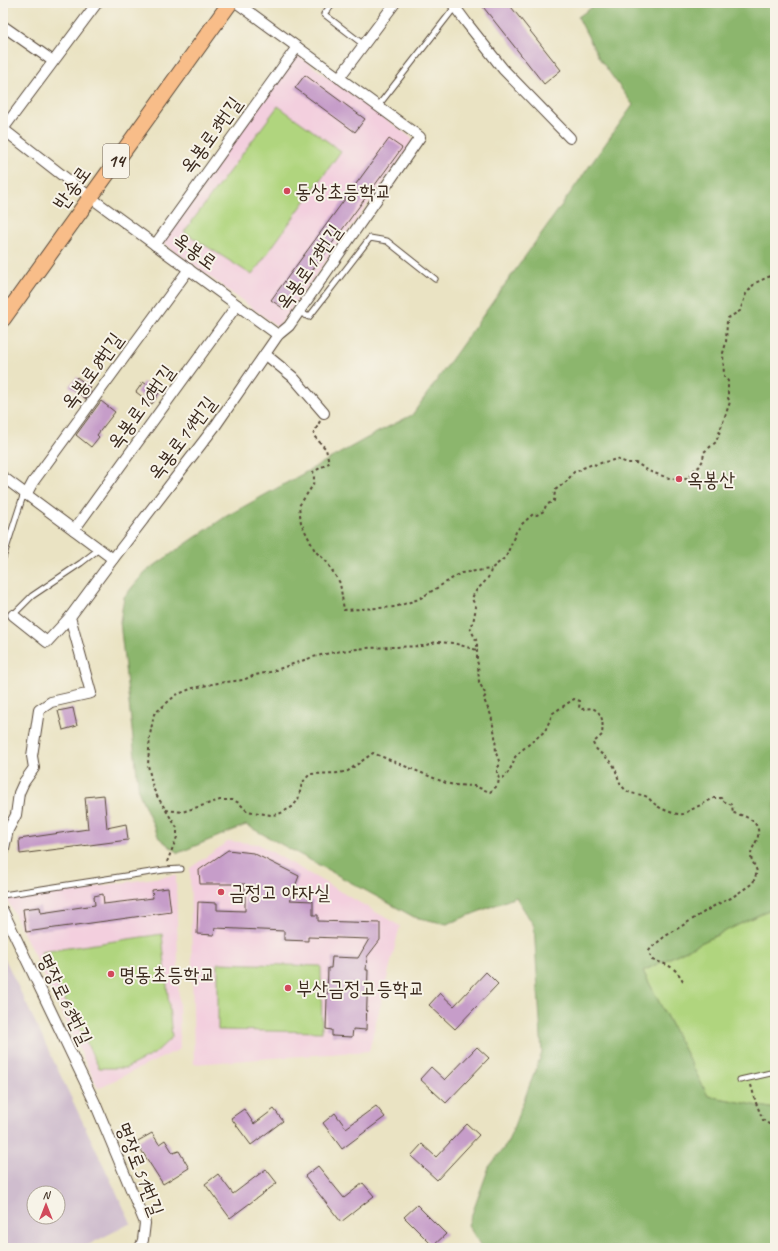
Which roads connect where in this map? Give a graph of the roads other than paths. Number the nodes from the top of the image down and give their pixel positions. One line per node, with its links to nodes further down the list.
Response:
1 (97, 3): 10 (street)
2 (230, 3): 15 (main road, 반송로 / 14)
3 (238, 3): 9 (street)
4 (333, 3): 8 (lane)
5 (395, 3): 8 (street)
6 (453, 5): 12 (lane); 14 (street)
7 (3, 26): 10 (street)
8 (364, 45): 11 (street)
9 (297, 47): 11 (street); 16 (street, 옥봉로3번길)
10 (53, 61): 13 (street)
11 (340, 78): 12 (street)
12 (378, 106): 20 (street, 옥봉로13번길)
13 (3, 129): 15 (street, 옥봉로)
14 (570, 138)
15 (90, 196): 16 (street, 옥봉로); 21 (main road, 반송로 / 14)
16 (155, 245): 17 (street, 옥봉로)
17 (189, 269): 19 (street, 옥봉로); 26 (street, 옥봉로8번길)
18 (435, 279): 20 (lane)
19 (237, 305): 22 (street, 옥봉로); 27 (street, 옥봉로10번길)
20 (299, 312): 22 (street, 옥봉로13번길)
21 (3, 319)
22 (278, 335): 23 (street, 옥봉로14번길)
23 (265, 354): 24 (street); 30 (street, 옥봉로14번길)
24 (324, 413)
25 (3, 477): 26 (street)
26 (26, 495): 27 (street); 29 (lane)
27 (74, 530): 28 (street)
28 (99, 549): 30 (street); 31 (lane)
29 (3, 558)
30 (113, 559): 32 (street, 옥봉로14번길)
31 (13, 614): 32 (street, 옥봉로14번길)
32 (70, 617): 33 (street)
33 (3, 853)
34 (181, 869): 35 (lane)
35 (3, 895)
36 (3, 911): 39 (street, 명장로63번길)
37 (775, 1072): 38 (lane)
38 (740, 1080)
39 (95, 1103): 40 (street, 명장로51번길)
40 (140, 1248)

